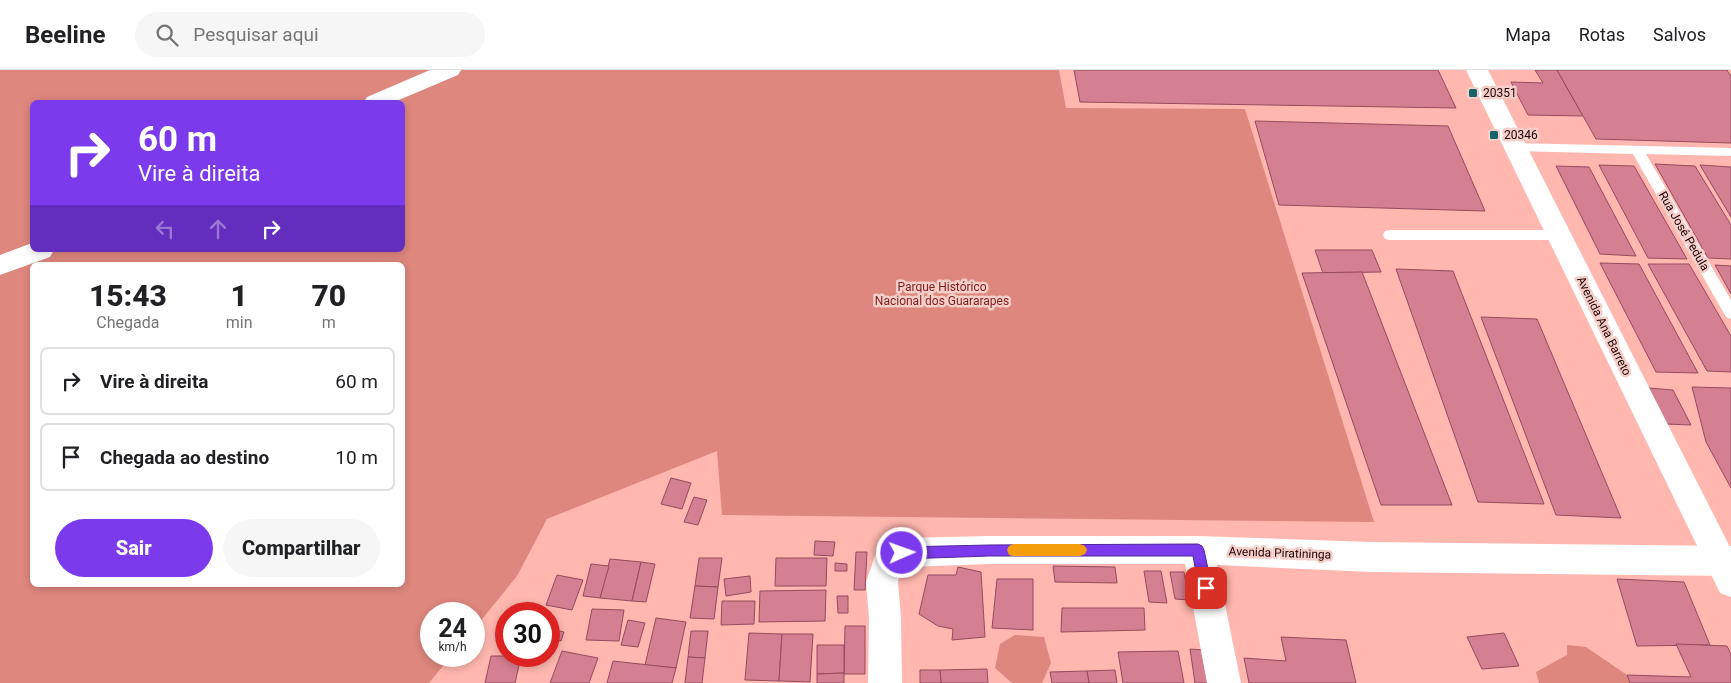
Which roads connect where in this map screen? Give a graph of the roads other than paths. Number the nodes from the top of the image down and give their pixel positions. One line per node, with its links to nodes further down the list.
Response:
1 (450, 70): 3 (street)
2 (1477, 70): 4 (street, Avenida Ana Barreto)
3 (380, 100)
4 (1515, 147): 5 (lane); 8 (street, Avenida Ana Barreto)
5 (1637, 150): 6 (lane); 11 (lane, Rua José Pedula)
6 (1731, 152)
7 (1390, 235): 8 (lane)
8 (1559, 235): 13 (street, Avenida Ana Barreto)
9 (36, 252): 10 (street)
10 (0, 266)
11 (1731, 312)
12 (1198, 550): 13 (street, Avenida Piratininga); 14 (street, Avenida Piratininga); 15 (street)
13 (1727, 568)
14 (886, 683)
15 (1224, 683)

